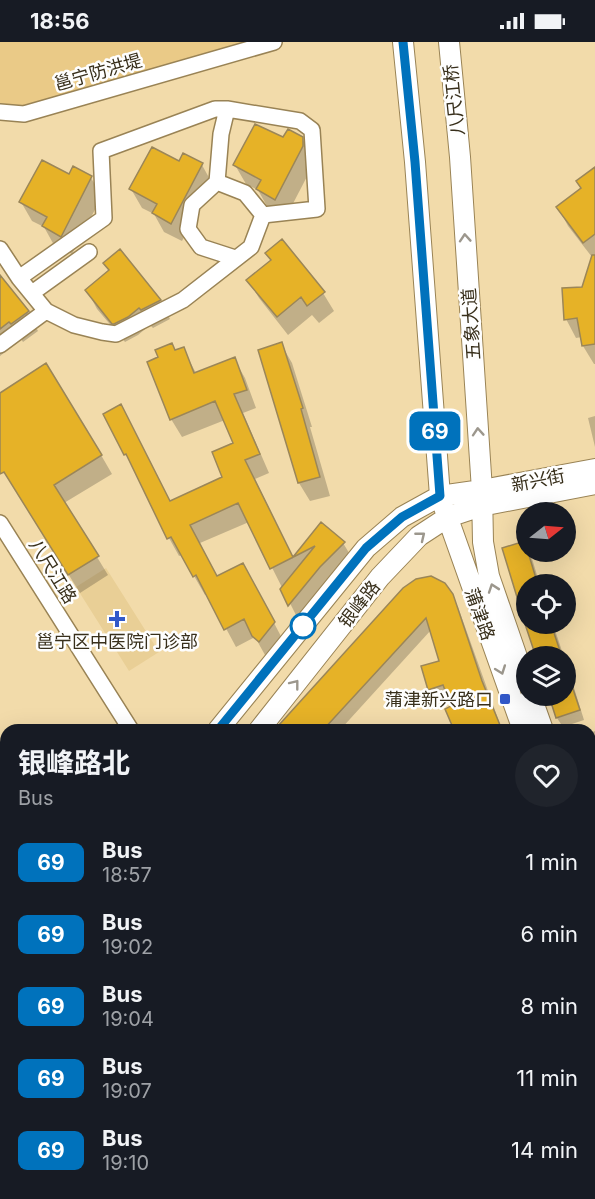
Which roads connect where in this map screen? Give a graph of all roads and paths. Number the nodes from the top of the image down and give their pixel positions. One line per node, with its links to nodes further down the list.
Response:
1 (274, 42): 7 (street, 邕宁防洪堤)
2 (403, 42): 20 (main road)
3 (449, 42): 8 (main road, 八尺江桥)
4 (0, 106): 7 (street)
5 (227, 109): 9 (street); 10 (street); 14 (street)
6 (0, 112): 7 (street, 邕宁防洪堤)
7 (24, 114)
8 (460, 157): 21 (main road, 五象大道, one-way to 8)
9 (217, 182): 10 (street); 13 (street)
10 (263, 215): 13 (street)
11 (0, 249): 14 (street)
12 (88, 252): 15 (street)
13 (236, 258): 16 (street)
14 (19, 278): 15 (street)
15 (32, 292): 16 (street)
16 (46, 311): 17 (street)
17 (0, 345)
18 (595, 469): 21 (main road, 新兴街)
19 (595, 484): 21 (main road, 新兴街)
20 (440, 496): 21 (main road); 22 (main road, 蒲津路); 27 (main road, 银峰路)
21 (482, 498): 22 (main road, 银峰路); 24 (main road, 蒲津路, one-way to 21)
22 (448, 517): 28 (main road, 银峰路, one-way to 22); 29 (main road, 蒲津路, one-way to 29)
23 (0, 523): 26 (street, 八尺江路)
24 (516, 654)
25 (535, 706): 30 (main road)
26 (127, 724)
27 (223, 724)
28 (264, 724)
29 (521, 724)
30 (541, 724)

